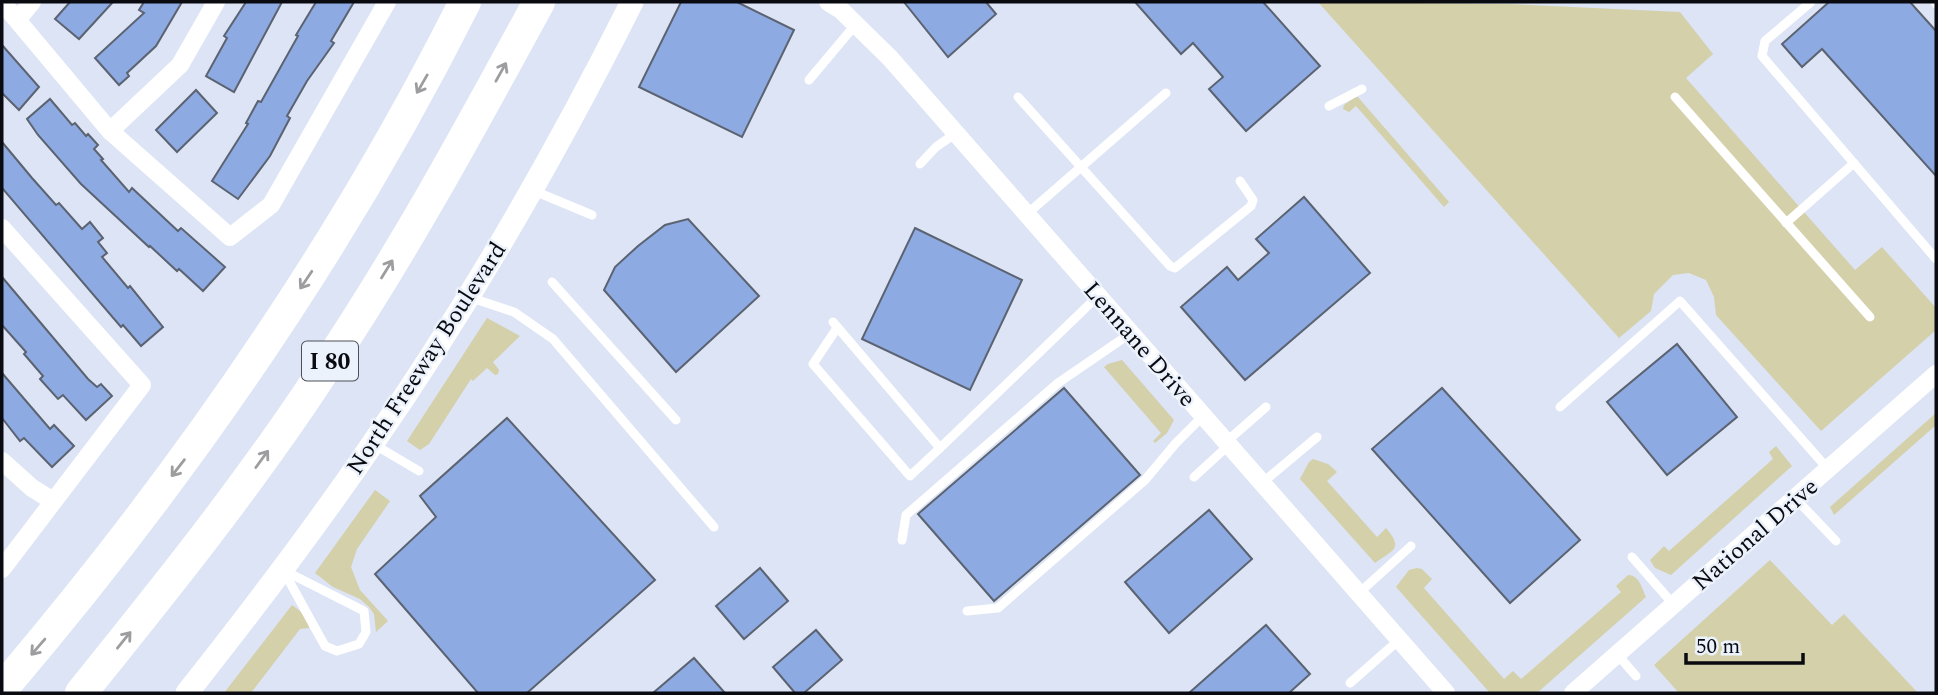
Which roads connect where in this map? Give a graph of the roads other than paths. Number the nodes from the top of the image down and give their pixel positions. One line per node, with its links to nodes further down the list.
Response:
1 (2, 2): 10 (street)
2 (32, 2): 10 (street)
3 (216, 2): 18 (street)
4 (387, 2): 18 (street)
5 (465, 2): 65 (highway, I 80, one-way to 65)
6 (539, 2): 66 (highway, I 80, one-way to 6)
7 (632, 2): 24 (street, North Freeway Boulevard)
8 (828, 2): 11 (street, Lennane Drive)
9 (1811, 2): 20 (lane)
10 (18, 19): 18 (street)
11 (856, 24): 12 (lane); 19 (street, Lennane Drive)
12 (809, 80)
13 (1362, 89): 17 (lane)
14 (1166, 93): 22 (lane)
15 (1018, 97): 22 (lane)
16 (1675, 97): 27 (lane)
17 (1329, 106)
18 (110, 131)
19 (956, 133): 21 (lane); 25 (street, Lennane Drive)
20 (1854, 163): 27 (lane); 29 (lane)
21 (920, 164)
22 (1082, 166): 23 (lane); 25 (lane)
23 (1240, 181)
24 (531, 190): 26 (lane); 31 (street, North Freeway Boulevard)
25 (1027, 214): 32 (street, Lennane Drive)
26 (592, 215)
27 (1786, 223): 33 (lane)
28 (2, 228): 50 (street)
29 (1936, 259)
30 (552, 282): 39 (lane)
31 (468, 296): 41 (street, North Freeway Boulevard); 51 (lane)
32 (1098, 296): 34 (street, Lennane Drive); 43 (lane)
33 (1870, 317)
34 (1131, 333): 38 (street, Lennane Drive); 52 (lane)
35 (1936, 374): 45 (street, National Drive)
36 (1266, 407): 42 (lane)
37 (1560, 407): 45 (lane)
38 (1203, 416): 42 (street, Lennane Drive); 60 (lane)
39 (676, 420)
40 (1317, 438): 48 (lane)
41 (373, 444): 46 (lane); 57 (street, North Freeway Boulevard)
42 (1228, 444): 47 (lane); 48 (street, Lennane Drive)
43 (940, 448): 43 (lane)
44 (2, 461): 50 (street)
45 (1828, 469): 49 (street, National Drive)
46 (419, 471)
47 (1194, 477)
48 (1262, 483): 58 (street, Lennane Drive)
49 (1795, 498): 53 (lane); 59 (street, National Drive)
50 (53, 501): 56 (street)
51 (714, 527)
52 (902, 540)
53 (1836, 541)
54 (1411, 546): 58 (lane)
55 (1632, 556): 59 (lane)
56 (2, 569)
57 (283, 570): 57 (lane); 67 (street, North Freeway Boulevard)
58 (1359, 593): 61 (street, Lennane Drive)
59 (1674, 605): 62 (street, National Drive)
60 (967, 611)
61 (1399, 640): 64 (lane); 68 (street, Lennane Drive)
62 (1617, 654): 63 (lane); 69 (street, National Drive)
63 (1636, 676)
64 (1350, 683)
65 (2, 689)
66 (81, 693)
67 (187, 693)
68 (1446, 693)
69 (1573, 693)

